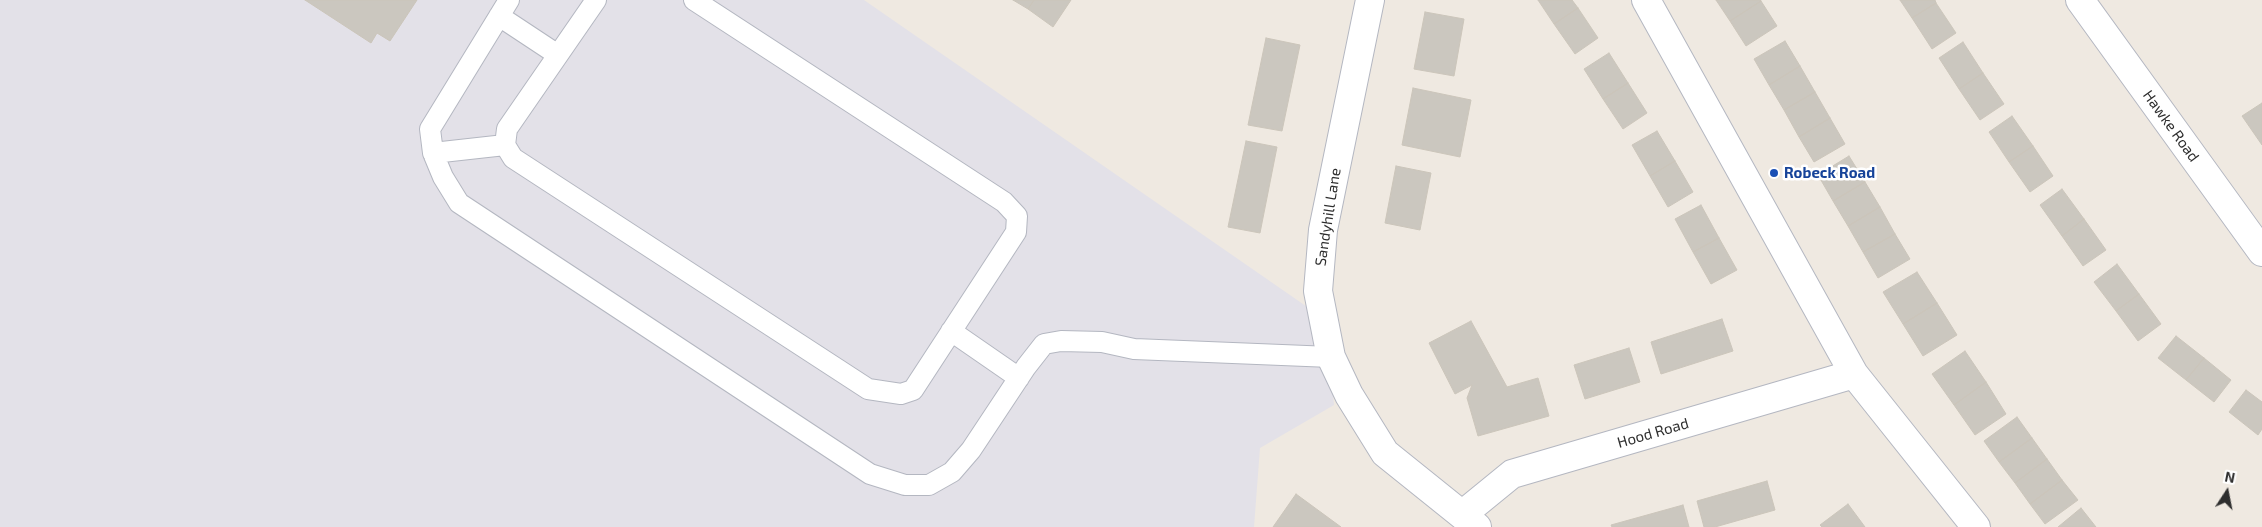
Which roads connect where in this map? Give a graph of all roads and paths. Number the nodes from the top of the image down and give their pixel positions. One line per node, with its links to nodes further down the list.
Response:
1 (596, 0): 7 (lane)
2 (694, 0): 11 (lane)
3 (1370, 0): 12 (street, Sandyhill Lane)
4 (1646, 0): 13 (street)
5 (2080, 0): 10 (street, Hawke Road)
6 (504, 8): 7 (lane); 9 (lane)
7 (558, 55): 8 (lane)
8 (505, 145): 9 (lane); 11 (lane)
9 (433, 153): 14 (lane)
10 (2262, 252)
11 (951, 330): 14 (lane)
12 (1330, 357): 14 (lane); 15 (street, Sandyhill Lane)
13 (1854, 374): 15 (street, Hood Road); 16 (street)
14 (1019, 378)
15 (1470, 521)
16 (1976, 527)

